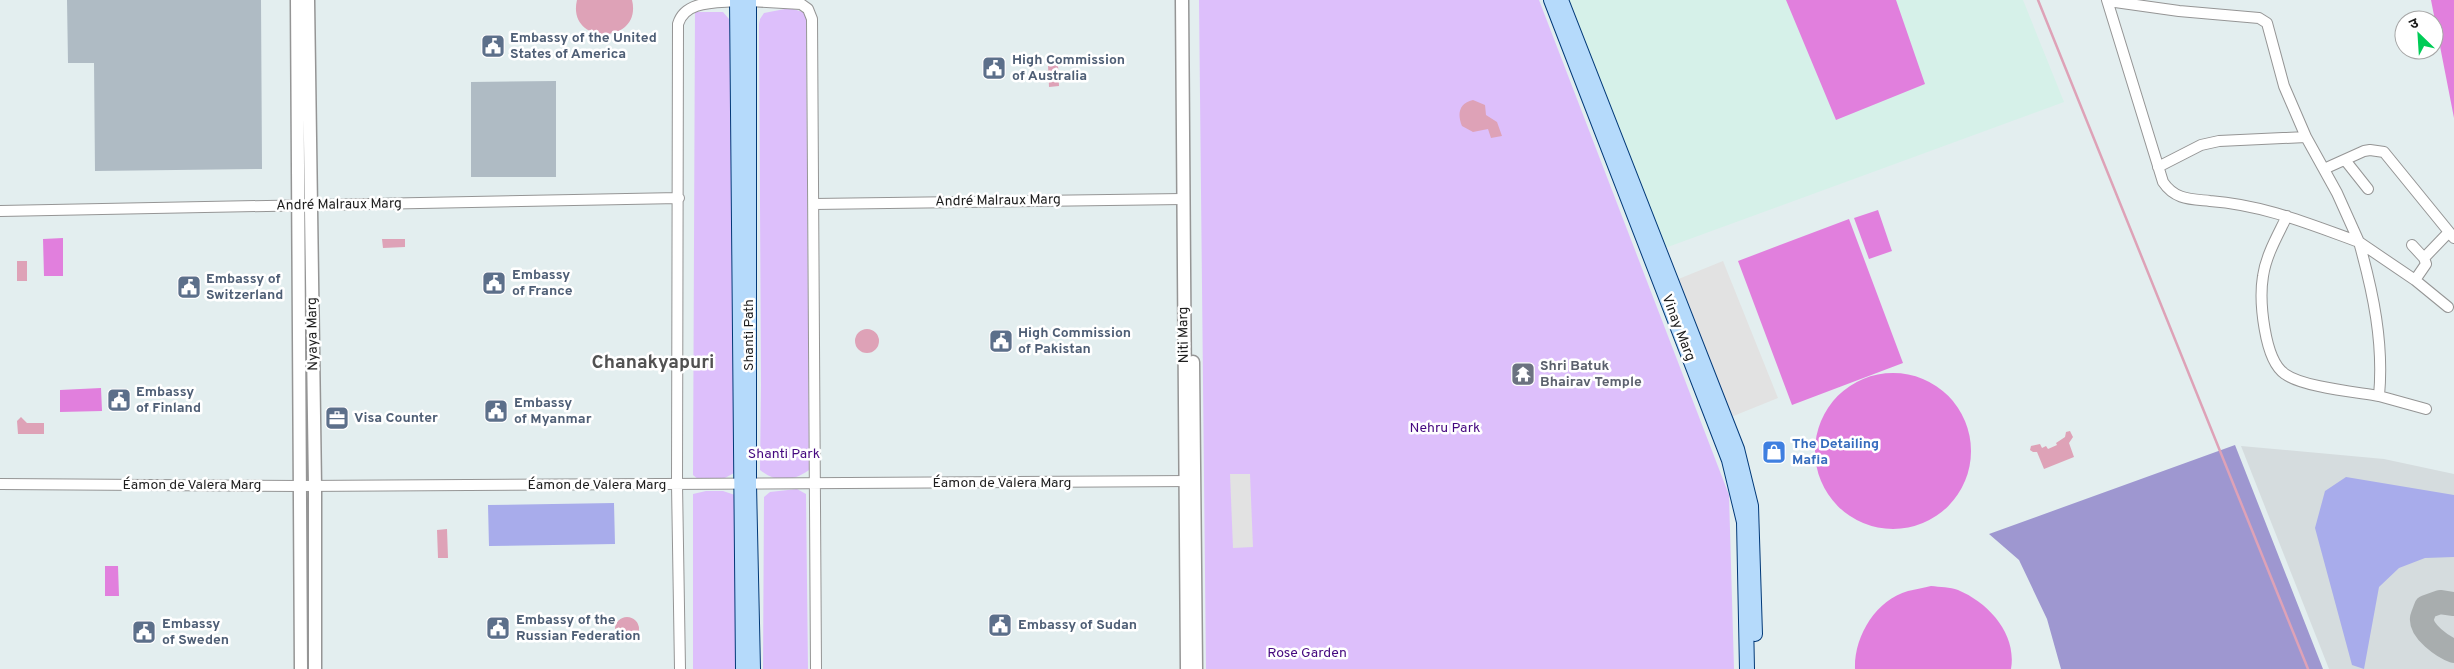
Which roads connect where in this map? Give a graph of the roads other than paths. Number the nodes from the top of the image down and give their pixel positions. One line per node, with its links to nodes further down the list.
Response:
1 (297, 0): 17 (street, Nyaya Marg)
2 (308, 0): 17 (street, Nyaya Marg)
3 (743, 0): 14 (street); 16 (street); 31 (main road, Shanti Path)
4 (1182, 0): 15 (street, Niti Marg)
5 (1190, 0): 28 (street, Niti Marg)
6 (1551, 0): 43 (main road, Vinay Marg)
7 (1562, 0): 44 (main road, Vinay Marg)
8 (2107, 1): 9 (street); 11 (street)
9 (2306, 137): 11 (street); 12 (street)
10 (2345, 160): 12 (street); 13 (street); 20 (street)
11 (2158, 167): 19 (street)
12 (2324, 169): 21 (street)
13 (2368, 189)
14 (679, 198): 17 (street, André Malraux Marg); 30 (street)
15 (1183, 199): 16 (street, André Malraux Marg); 28 (street, Niti Marg)
16 (814, 204): 32 (street)
17 (305, 206): 18 (street, André Malraux Marg); 33 (street, Nyaya Marg); 34 (street, Nyaya Marg)
18 (0, 211)
19 (2287, 216): 21 (street); 26 (street)
20 (2451, 235): 23 (street)
21 (2359, 242): 24 (street); 26 (street)
22 (2412, 245): 23 (street)
23 (2424, 258): 24 (street)
24 (2415, 280): 25 (street)
25 (2448, 307)
26 (2379, 396): 27 (street)
27 (2426, 409)
28 (1189, 481): 32 (street, Éamon de Valera Marg); 41 (street, Niti Marg); 42 (street, Niti Marg)
29 (0, 484): 33 (street, Éamon de Valera Marg)
30 (676, 484): 31 (street, Éamon de Valera Marg); 34 (street, Éamon de Valera Marg); 37 (street)
31 (745, 484): 32 (street, Éamon de Valera Marg); 38 (main road, Shanti Path); 39 (main road, Shanti Path)
32 (815, 484): 40 (street)
33 (301, 486): 34 (street, Éamon de Valera Marg); 35 (street, Nyaya Marg)
34 (315, 486): 36 (street, Nyaya Marg)
35 (302, 669)
36 (315, 669)
37 (680, 669)
38 (743, 669)
39 (753, 669)
40 (816, 669)
41 (1187, 669)
42 (1196, 669)
43 (1747, 669)
44 (1755, 669)

